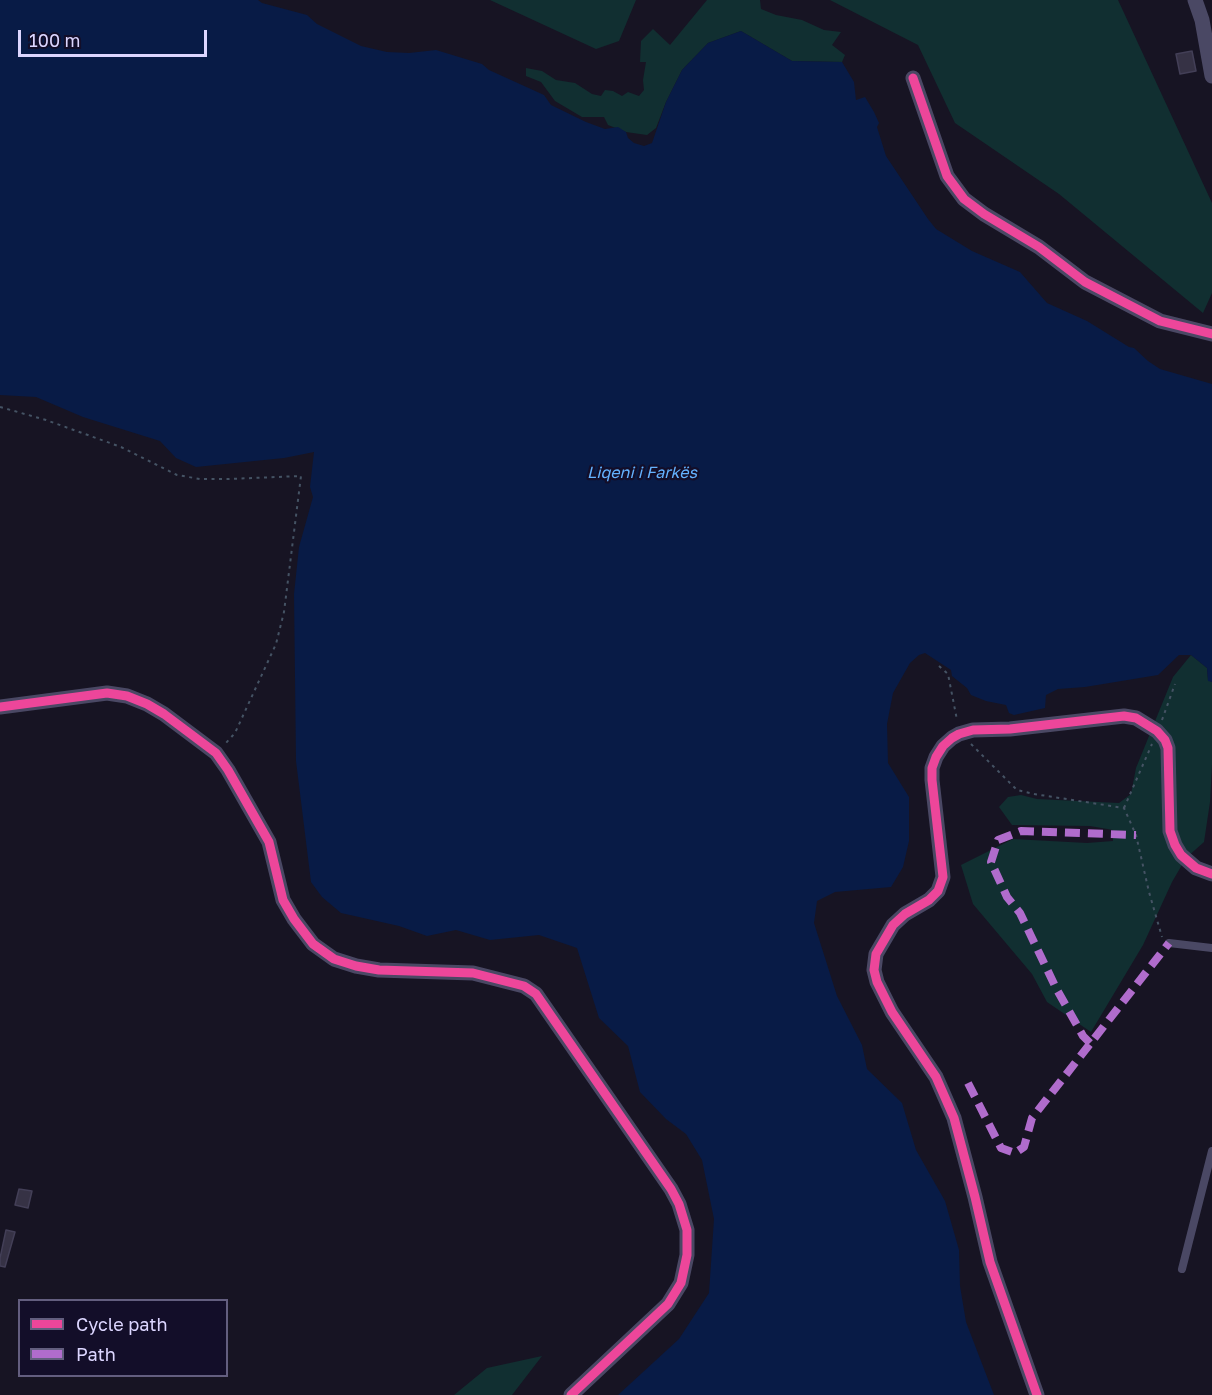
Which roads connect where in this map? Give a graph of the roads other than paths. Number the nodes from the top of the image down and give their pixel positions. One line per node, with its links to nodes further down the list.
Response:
1 (1195, 0): 2 (street)
2 (1212, 76)
3 (913, 78): 4 (street)
4 (1212, 334)
5 (0, 707): 11 (street)
6 (1212, 874): 12 (street)
7 (1169, 943): 8 (lane)
8 (1212, 948)
9 (1212, 1151): 10 (lane)
10 (1182, 1269)
11 (571, 1395)
12 (1037, 1395)

